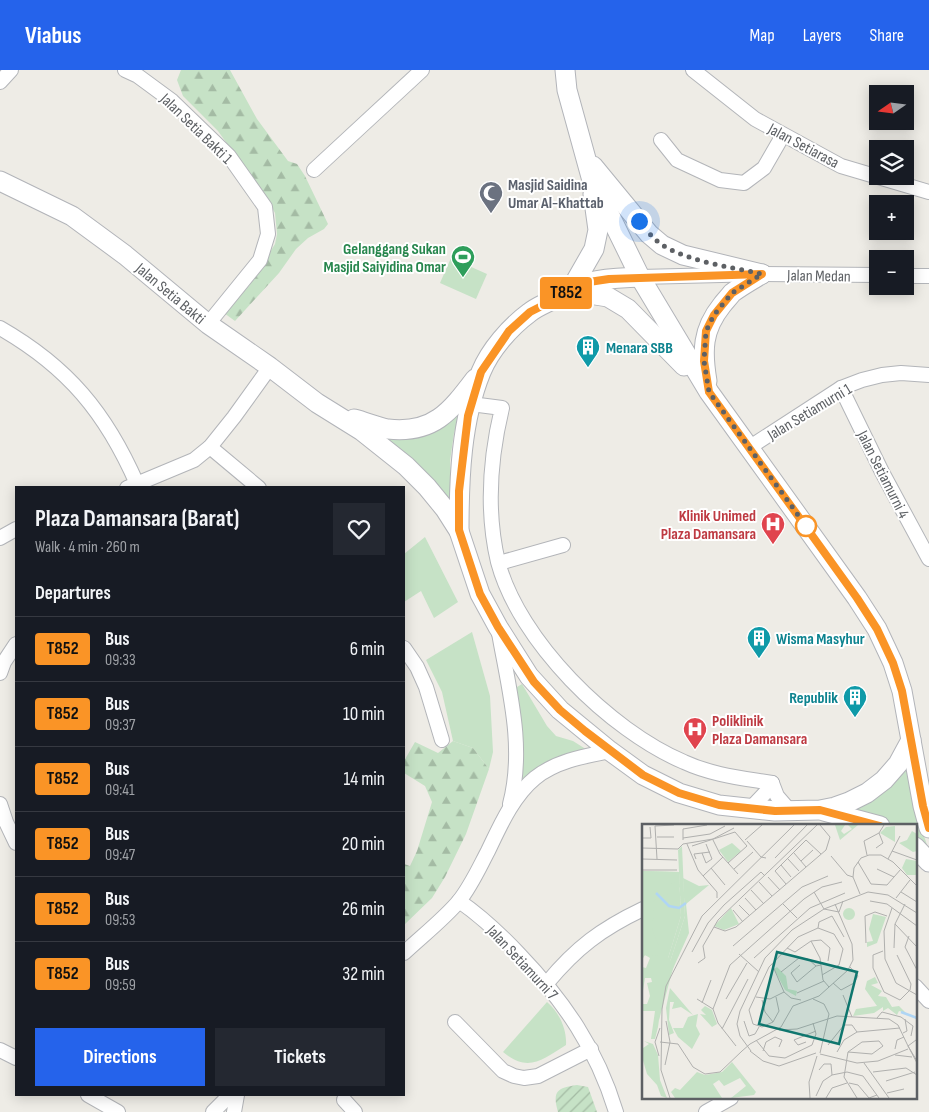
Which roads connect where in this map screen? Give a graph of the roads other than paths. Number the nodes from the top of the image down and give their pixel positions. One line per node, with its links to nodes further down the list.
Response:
1 (11, 70): 6 (street)
2 (125, 70): 20 (street, Jalan Setia Bakti 1)
3 (422, 70): 10 (street)
4 (565, 70): 9 (street)
5 (693, 70): 7 (street, Jalan Setiarasa)
6 (0, 82)
7 (783, 134): 8 (street); 13 (street, Jalan Setiarasa)
8 (661, 140)
9 (585, 157): 11 (street); 14 (street)
10 (314, 170)
11 (591, 178): 18 (street); 19 (street)
12 (0, 181): 20 (street, Jalan Setia Bakti)
13 (929, 192)
14 (762, 274): 15 (street, Jalan Medan); 18 (street, Jalan Medan); 26 (street)
15 (869, 276)
16 (914, 276): 17 (street)
17 (929, 276)
18 (640, 277): 19 (street, Jalan Setia Bakti); 26 (street)
19 (570, 291): 23 (street, Jalan Setia Bakti); 26 (street)
20 (208, 324): 22 (street, Jalan Setia Bakti)
21 (0, 328): 31 (street)
22 (270, 367): 28 (street, Jalan Setia Bakti); 29 (street)
23 (481, 372): 27 (street, Jalan Setia Bakti); 28 (street, Jalan Setia Bakti)
24 (929, 376): 25 (street, Jalan Setiamurni 1)
25 (841, 388): 30 (street, Jalan Setiamurni 1); 37 (street, Jalan Setiamurni 4)
26 (709, 392): 30 (street)
27 (471, 404): 34 (street, Jalan Setia Bakti); 38 (street)
28 (336, 414): 34 (street, Jalan Setia Bakti)
29 (210, 447): 31 (street); 32 (street)
30 (750, 447): 44 (street)
31 (132, 486)
32 (257, 486)
33 (15, 530): 35 (street)
34 (459, 530): 39 (street)
35 (0, 538)
36 (564, 545): 38 (street)
37 (929, 559)
38 (499, 563): 46 (street)
39 (498, 627): 45 (street); 51 (street)
40 (15, 646): 42 (street)
41 (405, 649): 43 (street)
42 (0, 673)
43 (442, 740)
44 (910, 740): 49 (street); 53 (street)
45 (610, 751): 48 (street); 51 (street)
46 (772, 783): 48 (street); 50 (street)
47 (0, 804): 54 (street)
48 (750, 809): 50 (street)
49 (820, 810): 50 (street); 52 (street)
50 (790, 811)
51 (508, 812): 57 (street)
52 (872, 824)
53 (929, 828)
54 (15, 841)
55 (916, 849): 56 (street)
56 (929, 862)
57 (459, 901): 59 (street); 60 (street, Jalan Setiamurni 7)
58 (642, 910): 60 (street)
59 (405, 952)
60 (547, 983): 64 (street, Jalan Setiamurni 7)
61 (916, 987): 62 (street)
62 (929, 1001)
63 (455, 1022): 64 (street)
64 (590, 1049): 76 (street, Jalan Setiamurni 7)
65 (0, 1050): 66 (street)
66 (15, 1058)
67 (90, 1096): 72 (street)
68 (229, 1096): 73 (street)
69 (237, 1096): 74 (street)
70 (344, 1100): 75 (street)
71 (727, 1100): 77 (street)
72 (118, 1112)
73 (213, 1112)
74 (234, 1112)
75 (355, 1112)
76 (616, 1112)
77 (706, 1112)

